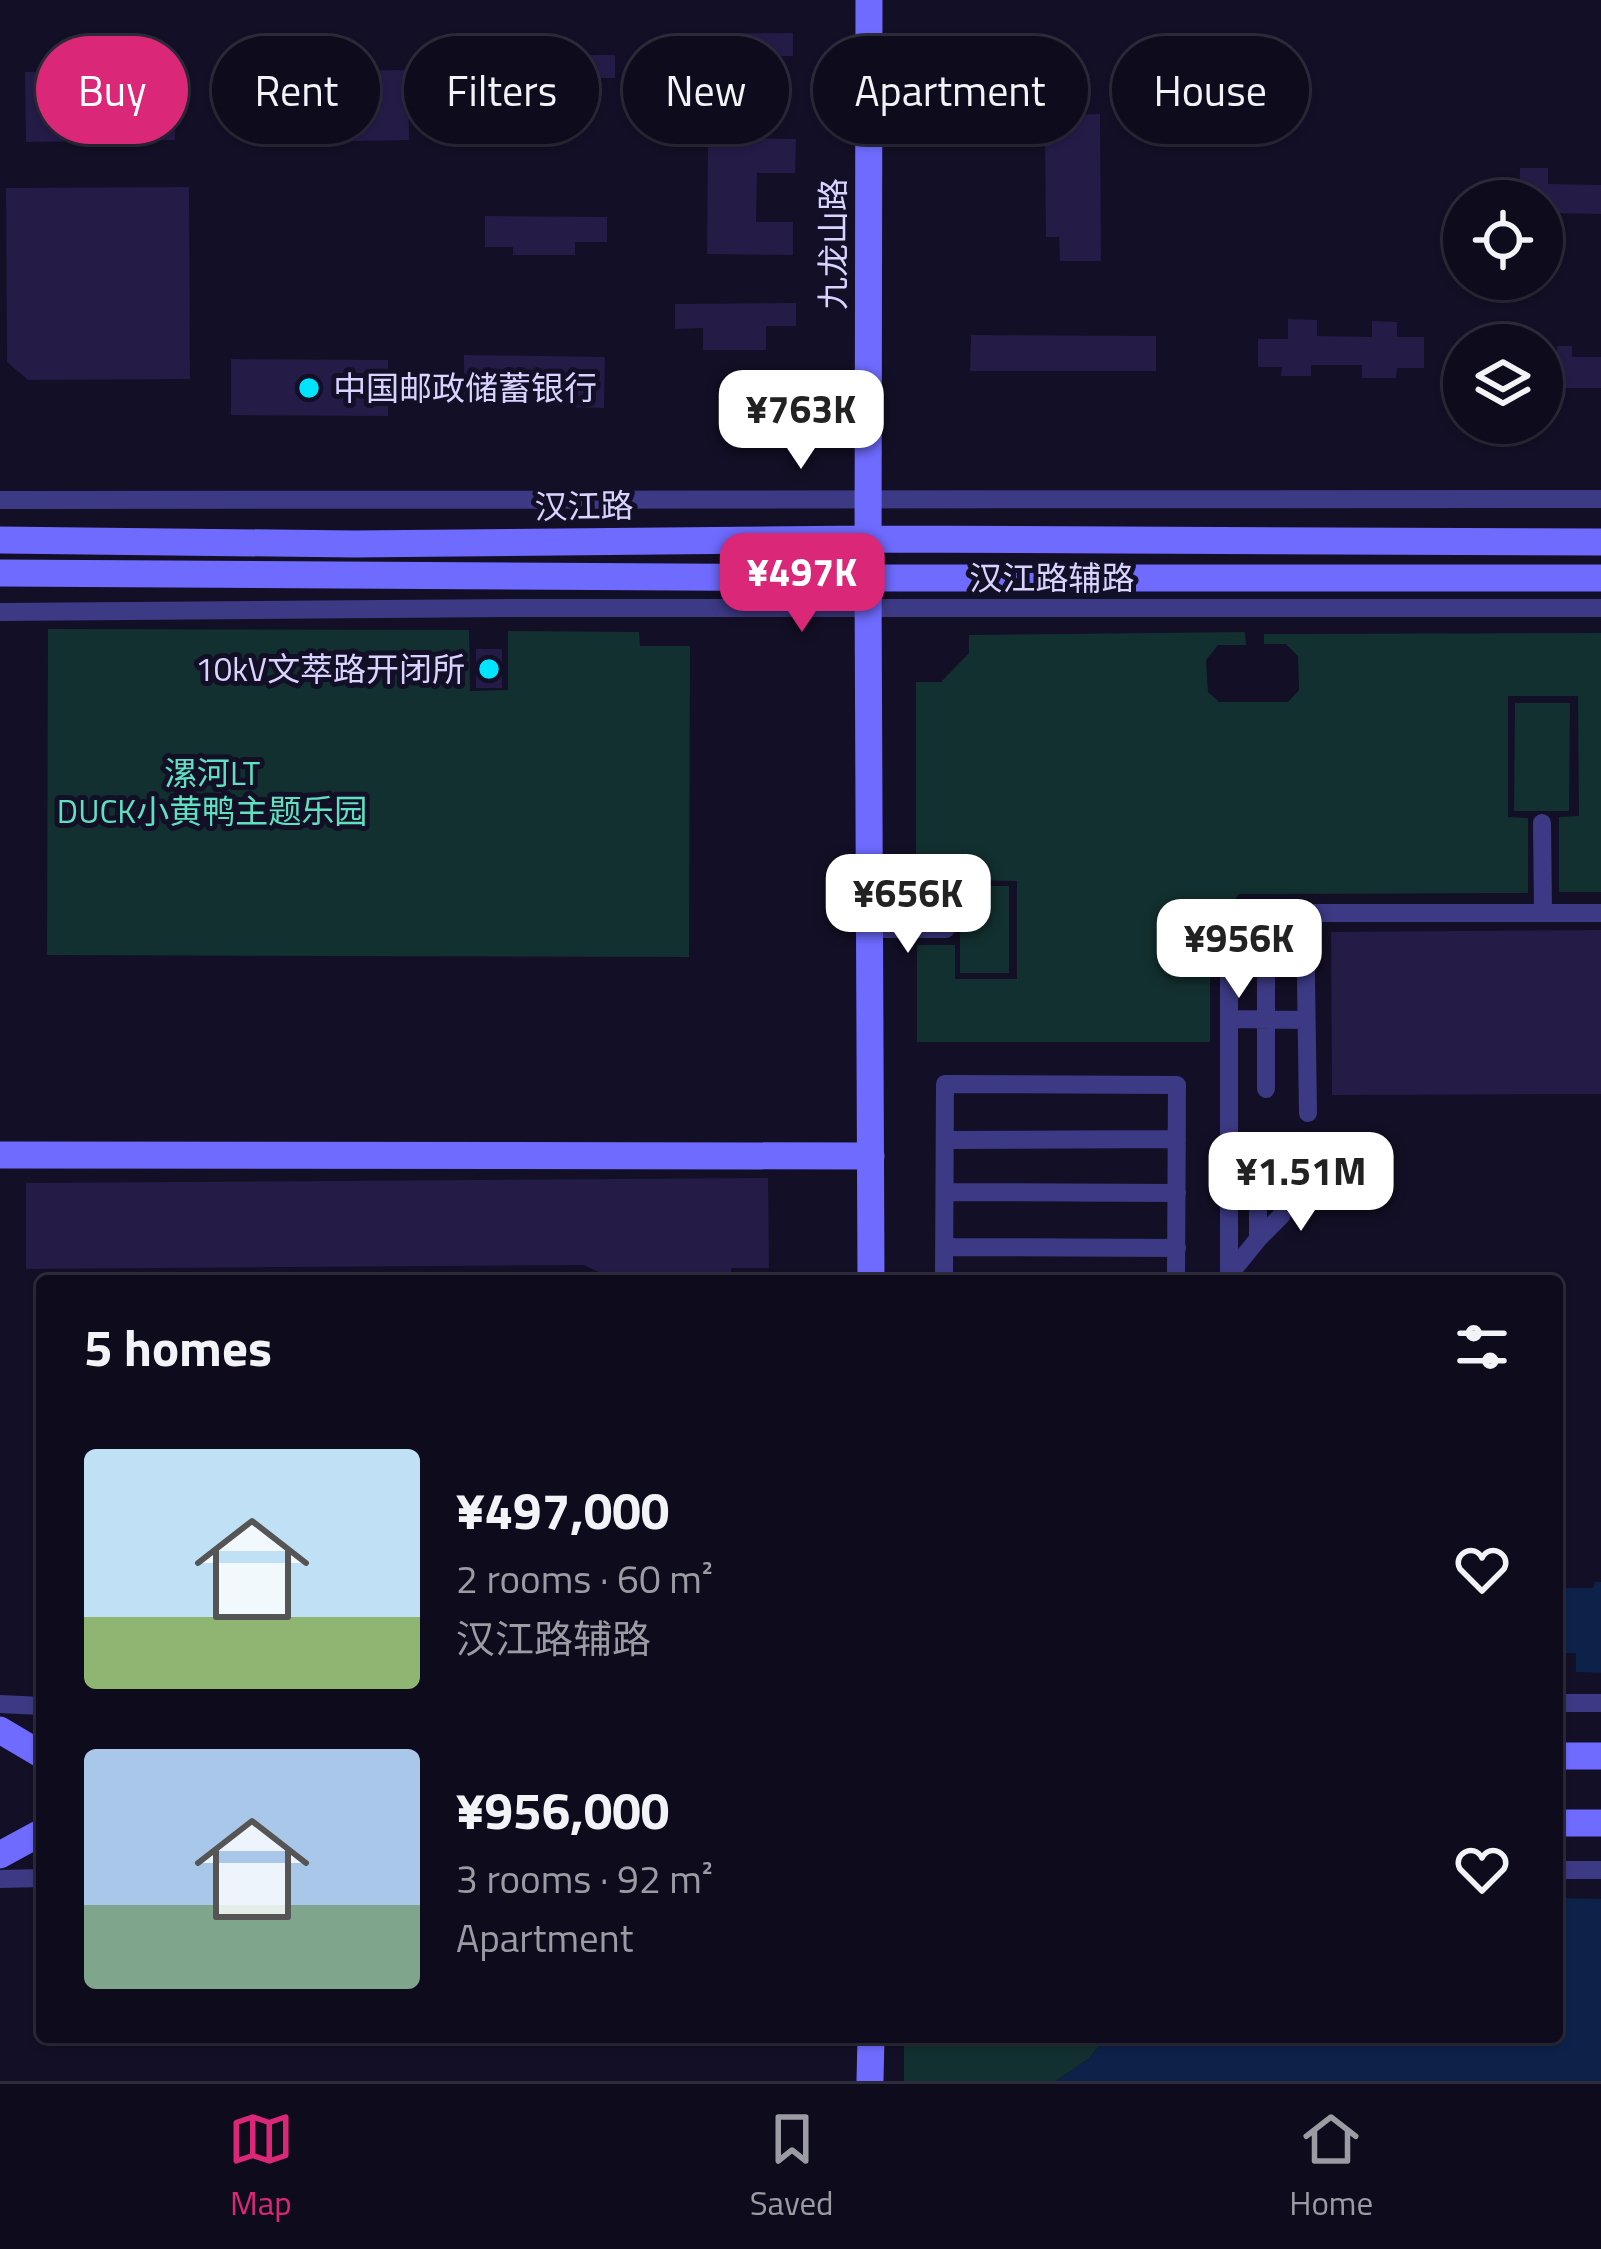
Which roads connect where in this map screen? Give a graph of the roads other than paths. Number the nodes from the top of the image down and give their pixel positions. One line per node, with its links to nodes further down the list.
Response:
1 (869, 0): 2 (street, 九龙山路)
2 (869, 499): 3 (street); 4 (street); 6 (street, 九龙山路)
3 (1601, 499)
4 (0, 500)
5 (0, 528): 8 (street)
6 (868, 539): 8 (street, 汉江路); 9 (street, 汉江路); 11 (street, 九龙山路)
7 (0, 541): 8 (street, 汉江路)
8 (29, 541)
9 (1601, 542)
10 (8, 577): 11 (street, 汉江路)
11 (868, 578): 12 (street, 汉江路); 13 (street, 九龙山路)
12 (1601, 578)
13 (868, 608): 14 (street, 汉江路辅路); 15 (street, 汉江路辅路); 21 (street, 九龙山路)
14 (1601, 608)
15 (0, 612)
16 (1542, 823): 19 (street)
17 (1266, 913): 18 (street); 23 (street); 24 (street)
18 (1305, 913): 19 (street); 25 (street)
19 (1543, 913): 20 (street)
20 (1601, 913)
21 (870, 929): 22 (street); 31 (street, 九龙山路)
22 (946, 929)
23 (1229, 1019): 24 (street); 42 (street)
24 (1266, 1019): 25 (street); 26 (street)
25 (1306, 1020): 27 (street)
26 (1266, 1089)
27 (1307, 1114)
28 (1177, 1139): 29 (street); 29 (street); 34 (street)
29 (945, 1140): 32 (street)
30 (0, 1155): 31 (street)
31 (871, 1156): 39 (street, 九龙山路)
32 (944, 1192): 34 (street); 37 (street)
33 (1292, 1192): 36 (street)
34 (1177, 1193): 38 (street)
35 (1258, 1212): 36 (street)
36 (1258, 1239): 43 (street)
37 (944, 1247): 38 (street); 40 (street)
38 (1177, 1248): 41 (street)
39 (871, 1275)
40 (944, 1275)
41 (1177, 1275)
42 (1229, 1275)
43 (1231, 1275)
44 (0, 1703): 47 (street)
45 (1563, 1703): 46 (street)
46 (1601, 1703)
47 (36, 1706)
48 (0, 1730): 49 (street)
49 (36, 1752)
50 (36, 1756): 53 (street)
51 (1563, 1756): 52 (street)
52 (1601, 1756)
53 (0, 1757)
54 (1563, 1823): 55 (street)
55 (1601, 1823)
56 (0, 1832): 57 (street)
57 (36, 1832)
58 (36, 1835): 59 (street)
59 (0, 1855)
60 (1563, 1870): 61 (street)
61 (1601, 1870)
62 (36, 1878): 63 (street)
63 (0, 1879)

